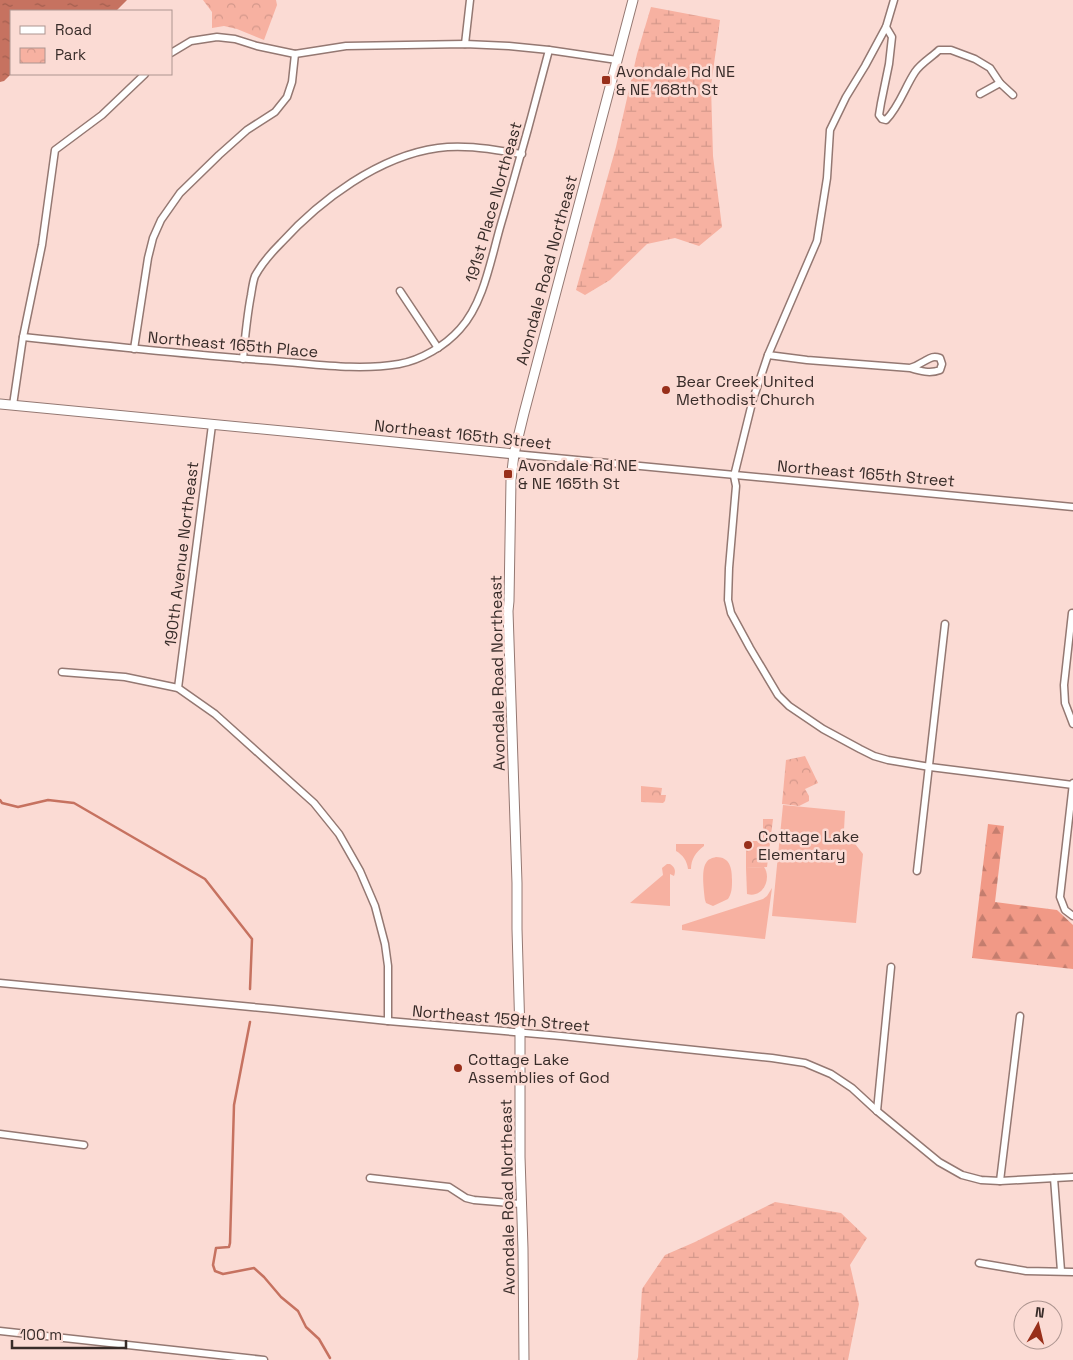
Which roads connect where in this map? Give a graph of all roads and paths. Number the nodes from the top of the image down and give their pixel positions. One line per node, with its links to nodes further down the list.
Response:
1 (470, 0): 5 (street)
2 (633, 0): 9 (main road, Avondale Road Northeast)
3 (894, 0): 4 (street)
4 (886, 27): 11 (street); 19 (street)
5 (465, 44): 6 (street); 8 (street)
6 (549, 50): 9 (street); 14 (street, 191st Place Northeast)
7 (172, 52): 8 (street)
8 (295, 54): 18 (street)
9 (617, 60): 25 (main road, Avondale Road Northeast)
10 (144, 75): 16 (street)
11 (1000, 83): 12 (street); 13 (street)
12 (980, 94)
13 (1013, 94)
14 (522, 154): 17 (street, 191st Place Northeast); 20 (street)
15 (400, 290): 17 (street)
16 (23, 336): 18 (street, Northeast 165th Place); 23 (street)
17 (438, 348): 20 (street, Northeast 165th Place)
18 (134, 349): 20 (street, Northeast 165th Place)
19 (768, 355): 21 (street); 26 (street)
20 (243, 359)
21 (910, 368)
22 (0, 404): 23 (main road, Northeast 165th Street)
23 (13, 405): 24 (main road, Northeast 165th Street)
24 (212, 425): 25 (main road, Northeast 165th Street); 31 (street, 190th Avenue Northeast)
25 (514, 454): 26 (street, Northeast 165th Street); 41 (main road, Avondale Road Northeast)
26 (734, 476): 27 (street, Northeast 165th Street); 33 (street)
27 (1073, 507)
28 (1072, 613): 32 (street)
29 (945, 624): 33 (street)
30 (62, 672): 31 (street)
31 (178, 688): 40 (street)
32 (1073, 724)
33 (930, 767): 34 (street); 35 (street)
34 (1073, 784): 36 (street)
35 (917, 871)
36 (1073, 916)
37 (891, 967): 42 (street)
38 (0, 983): 40 (street, Northeast 159th Street)
39 (1020, 1016): 48 (street)
40 (388, 1022): 41 (street, Northeast 159th Street)
41 (520, 1034): 42 (street, Northeast 159th Street); 49 (main road, Avondale Road Northeast)
42 (877, 1111): 48 (street, Northeast 159th Street)
43 (0, 1134): 44 (street)
44 (84, 1145)
45 (1073, 1177): 47 (street, Northeast 159th Street)
46 (370, 1178): 49 (street)
47 (1054, 1178): 48 (street, Northeast 159th Street); 51 (street)
48 (1000, 1182)
49 (521, 1204): 55 (main road, Avondale Road Northeast)
50 (980, 1263): 51 (street)
51 (1061, 1271): 52 (street)
52 (1073, 1272)
53 (0, 1332): 54 (street)
54 (264, 1360)
55 (524, 1360)

